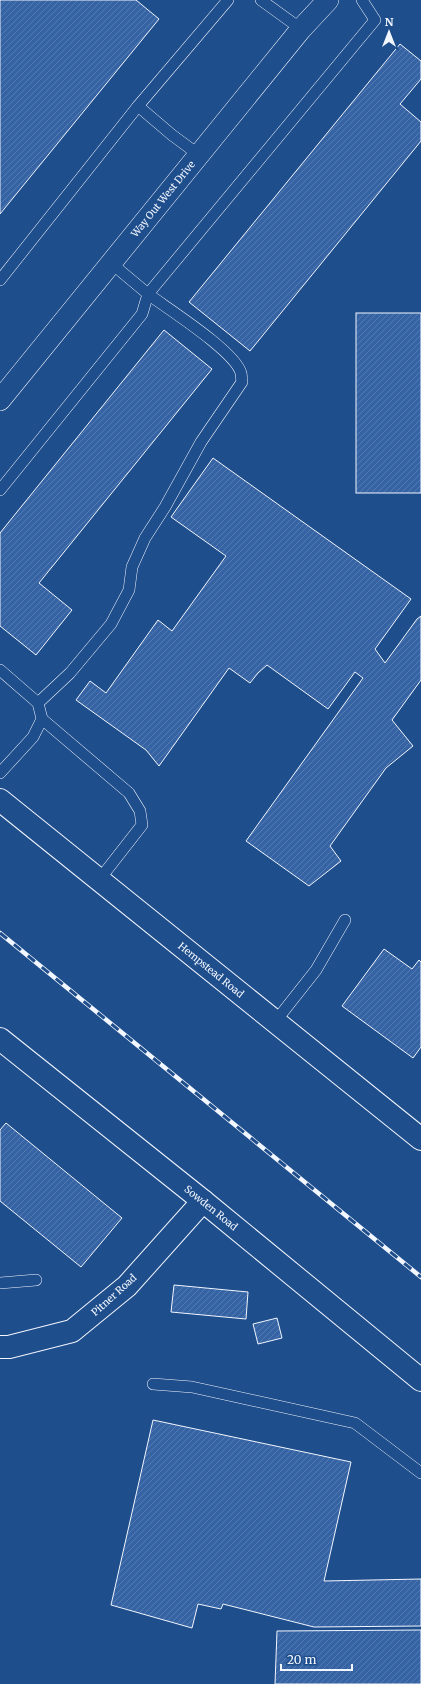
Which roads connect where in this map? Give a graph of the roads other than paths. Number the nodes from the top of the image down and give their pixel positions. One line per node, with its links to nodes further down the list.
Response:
1 (228, 0): 6 (lane)
2 (261, 0): 5 (lane)
3 (328, 0): 5 (street, Way Out West Drive)
4 (362, 0): 10 (lane)
5 (302, 29): 7 (street, Way Out West Drive)
6 (138, 106): 7 (lane); 9 (lane)
7 (199, 154): 8 (street, Way Out West Drive)
8 (111, 263): 10 (lane); 11 (street, Way Out West Drive)
9 (0, 280)
10 (148, 294): 12 (lane); 14 (lane)
11 (0, 400)
12 (0, 490)
13 (0, 670): 14 (lane)
14 (38, 703): 15 (lane)
15 (42, 719): 16 (lane); 18 (lane)
16 (0, 773)
17 (0, 800): 18 (street, Hempstead Road)
18 (100, 880): 20 (street, Hempstead Road)
19 (345, 920): 20 (lane)
20 (276, 1022): 22 (street, Hempstead Road)
21 (0, 1039): 23 (street, Sowden Road)
22 (421, 1140)
23 (203, 1201): 26 (street, Pitner Road); 27 (street, Sowden Road)
24 (36, 1280): 25 (lane)
25 (0, 1283)
26 (0, 1347)
27 (421, 1380)
28 (153, 1384): 29 (lane)
29 (421, 1473)

